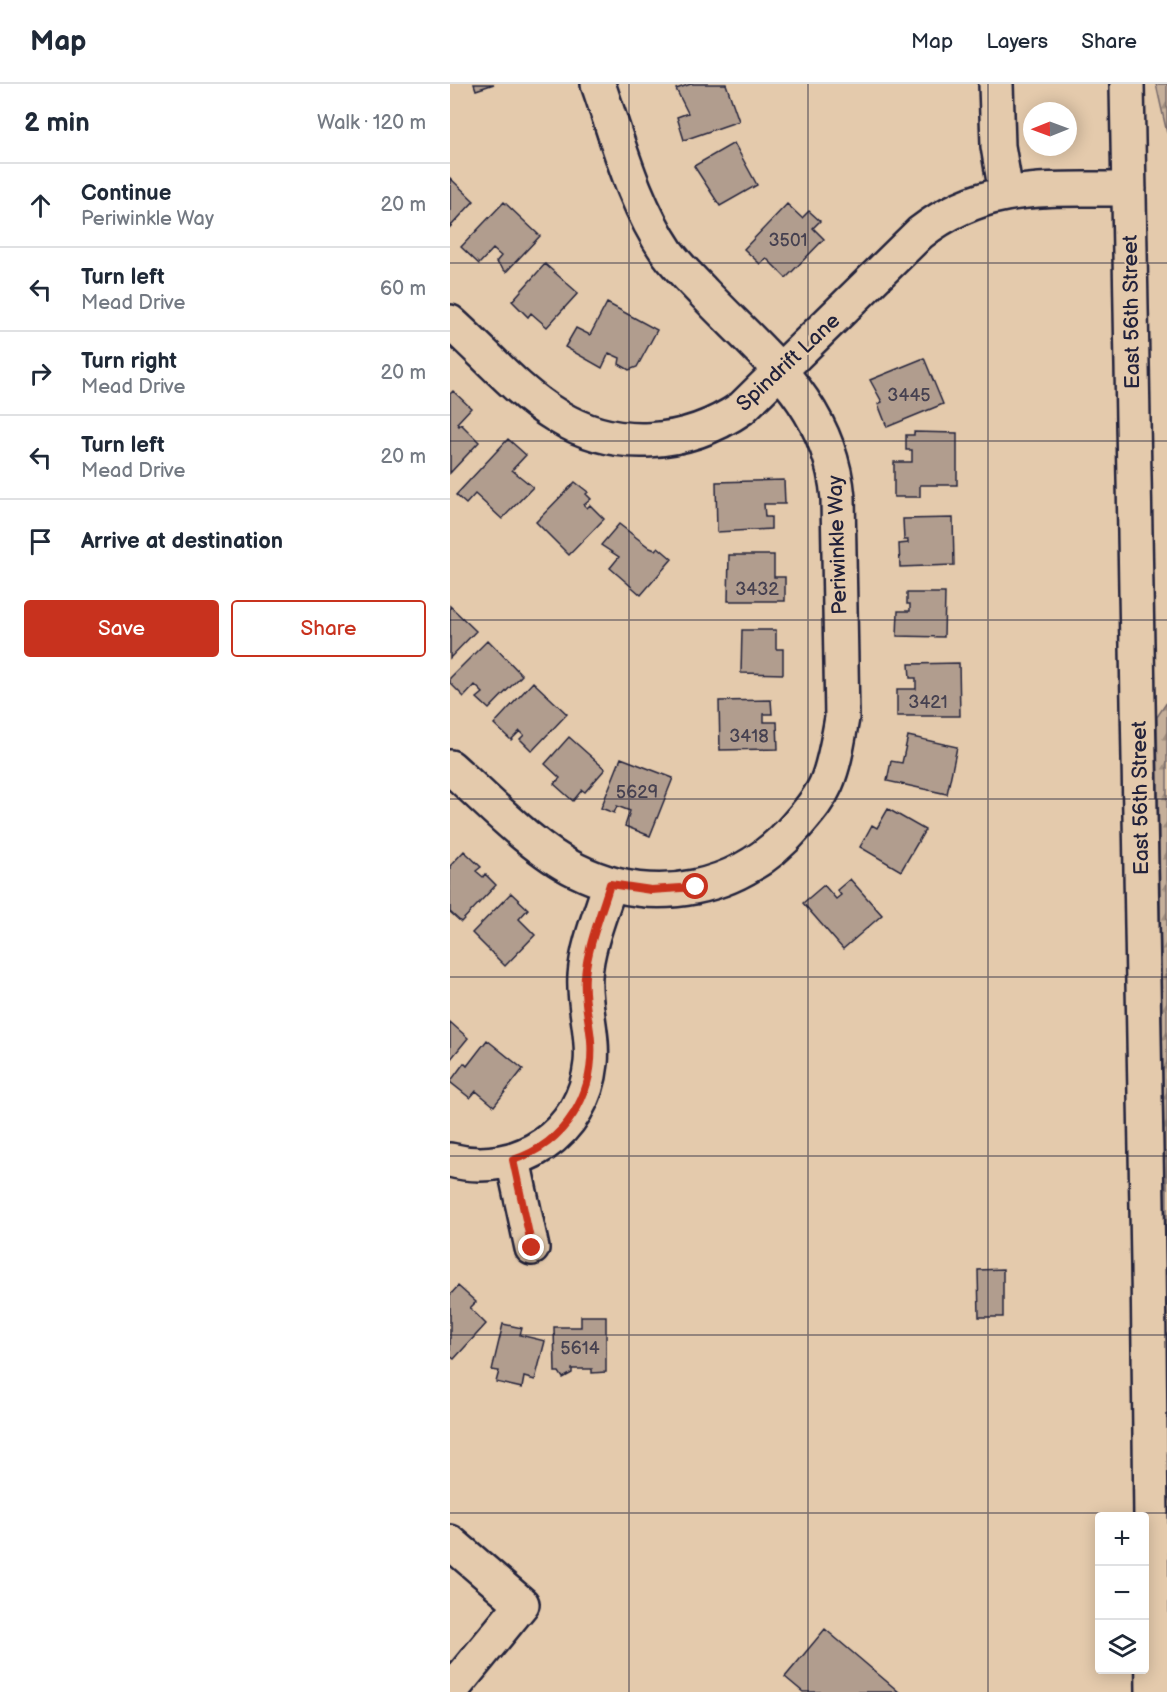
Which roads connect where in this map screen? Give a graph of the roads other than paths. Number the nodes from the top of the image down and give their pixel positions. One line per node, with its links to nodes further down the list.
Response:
1 (598, 84): 7 (street, Periwinkle Way)
2 (996, 84): 5 (street)
3 (1127, 84): 4 (street, East 56th Street)
4 (1129, 189): 5 (street, Spindrift Lane); 15 (street, East 56th Street)
5 (1006, 193): 7 (street, Spindrift Lane)
6 (450, 322): 7 (street, Spindrift Lane)
7 (780, 373): 9 (street, Periwinkle Way)
8 (450, 767): 9 (street, Periwinkle Way)
9 (610, 884): 11 (street)
10 (450, 1160): 11 (street)
11 (513, 1160): 12 (street)
12 (532, 1248)
13 (450, 1542): 14 (street)
14 (450, 1692)
15 (1153, 1692)

